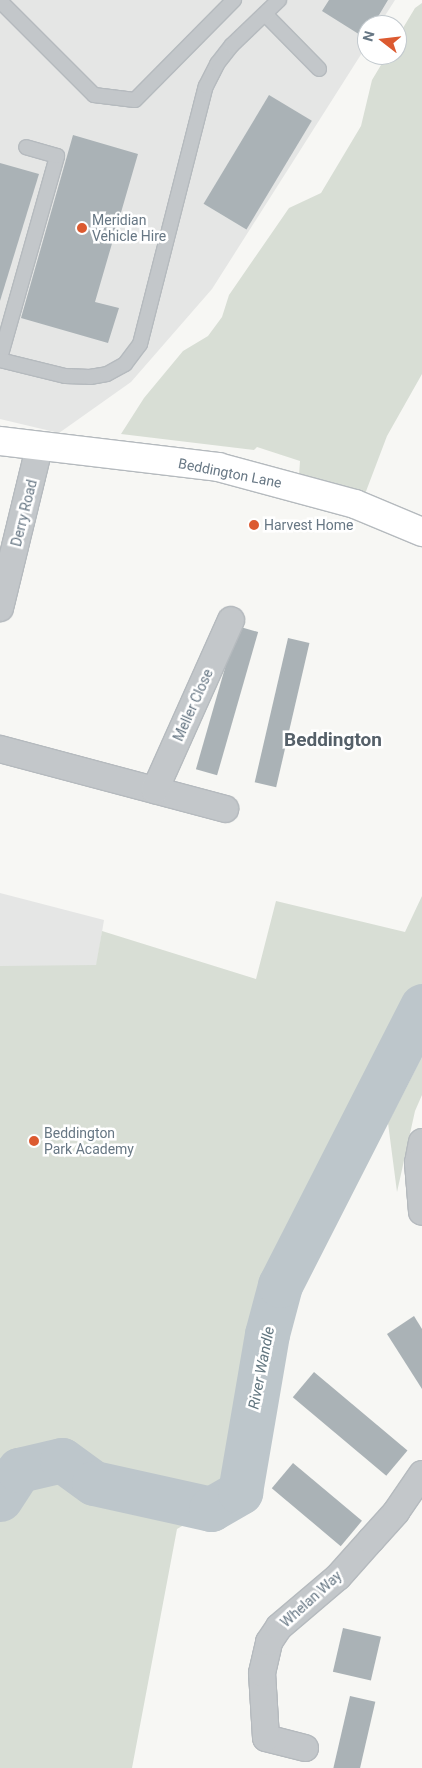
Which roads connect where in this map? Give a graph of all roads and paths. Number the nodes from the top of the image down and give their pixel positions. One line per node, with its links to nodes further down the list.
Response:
1 (0, 0): 2 (lane)
2 (234, 0)
3 (279, 0): 4 (lane)
4 (265, 14): 5 (lane); 7 (lane)
5 (319, 69)
6 (26, 147): 7 (lane)
7 (0, 359)
8 (0, 441): 9 (main road, Beddington Lane)
9 (39, 448): 10 (main road, Beddington Lane); 11 (street, Derry Road)
10 (422, 532)
11 (0, 608)
12 (231, 620): 14 (street, Meller Close)
13 (1, 751): 14 (street)
14 (155, 790): 15 (street)
15 (225, 808)
16 (422, 1142): 17 (street)
17 (422, 1212)
18 (422, 1474): 19 (street, Whelan Way)
19 (305, 1748)

